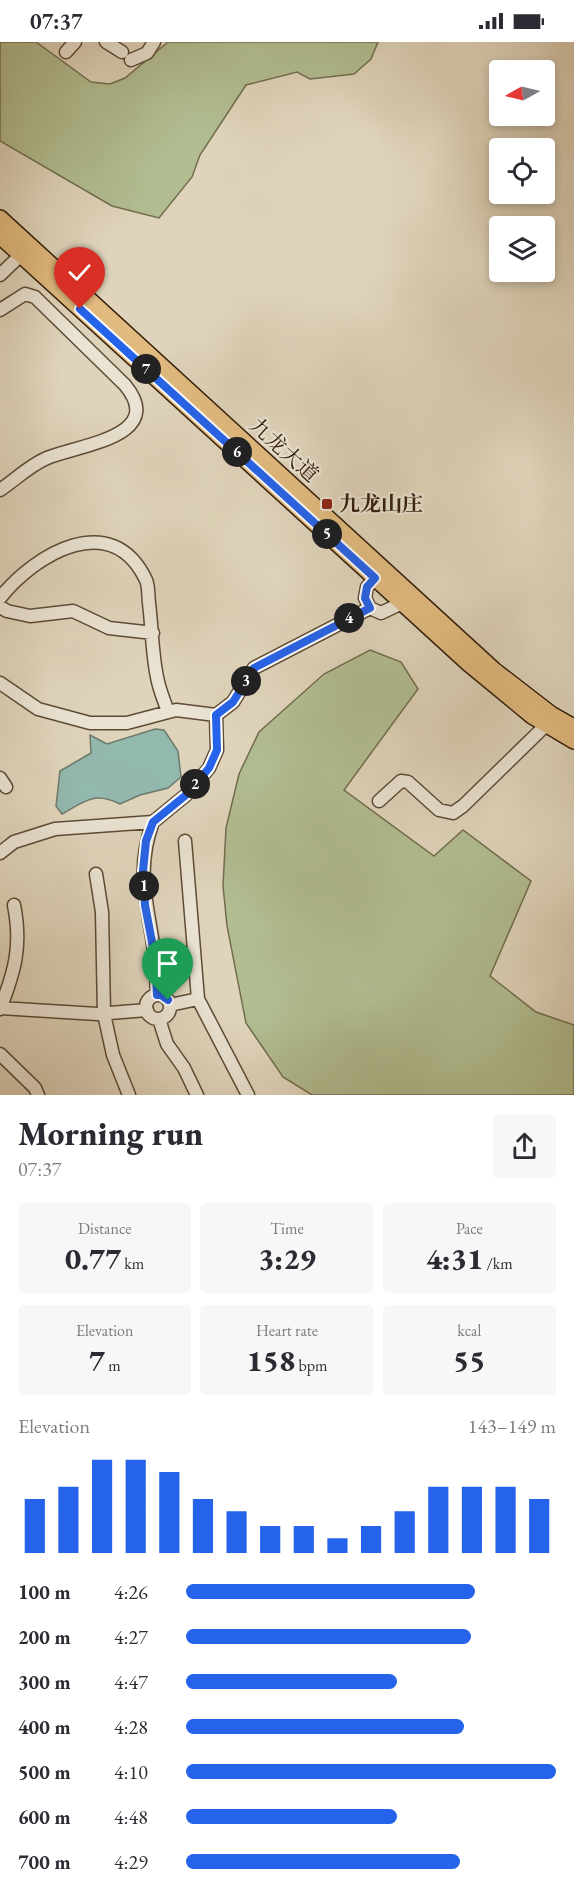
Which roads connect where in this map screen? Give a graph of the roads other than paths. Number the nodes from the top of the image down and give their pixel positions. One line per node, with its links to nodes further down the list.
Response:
1 (75, 42): 4 (street)
2 (106, 42): 3 (street)
3 (154, 42)
4 (66, 52)
5 (0, 218): 7 (main road, 九龙大道)
6 (0, 236): 7 (main road, 九龙大道)
7 (26, 250): 8 (street); 11 (main road, 九龙大道)
8 (0, 275)
9 (0, 310): 10 (street)
10 (0, 490)
11 (385, 582): 13 (main road, 九龙大道); 15 (street); 21 (main road, 九龙大道)
12 (0, 598): 16 (street)
13 (402, 603): 15 (street); 20 (main road, 九龙大道)
14 (0, 607): 16 (street)
15 (370, 608): 19 (street)
16 (153, 633): 18 (street)
17 (0, 684): 18 (street)
18 (168, 712): 19 (street)
19 (216, 715): 24 (street)
20 (546, 725): 22 (main road, 九龙大道); 23 (street)
21 (574, 727)
22 (574, 741)
23 (379, 801)
24 (153, 822): 26 (street); 29 (street)
25 (185, 841): 30 (street)
26 (0, 853)
27 (96, 874): 34 (street)
28 (14, 905): 32 (street)
29 (157, 995): 31 (street); 33 (street)
30 (198, 999): 31 (street); 40 (street)
31 (170, 1005): 35 (street)
32 (0, 1008): 34 (street)
33 (147, 1010): 34 (street); 35 (street)
34 (104, 1014): 38 (street)
35 (159, 1019): 39 (street)
36 (0, 1054): 37 (street)
37 (38, 1095)
38 (129, 1095)
39 (197, 1095)
40 (248, 1095)

